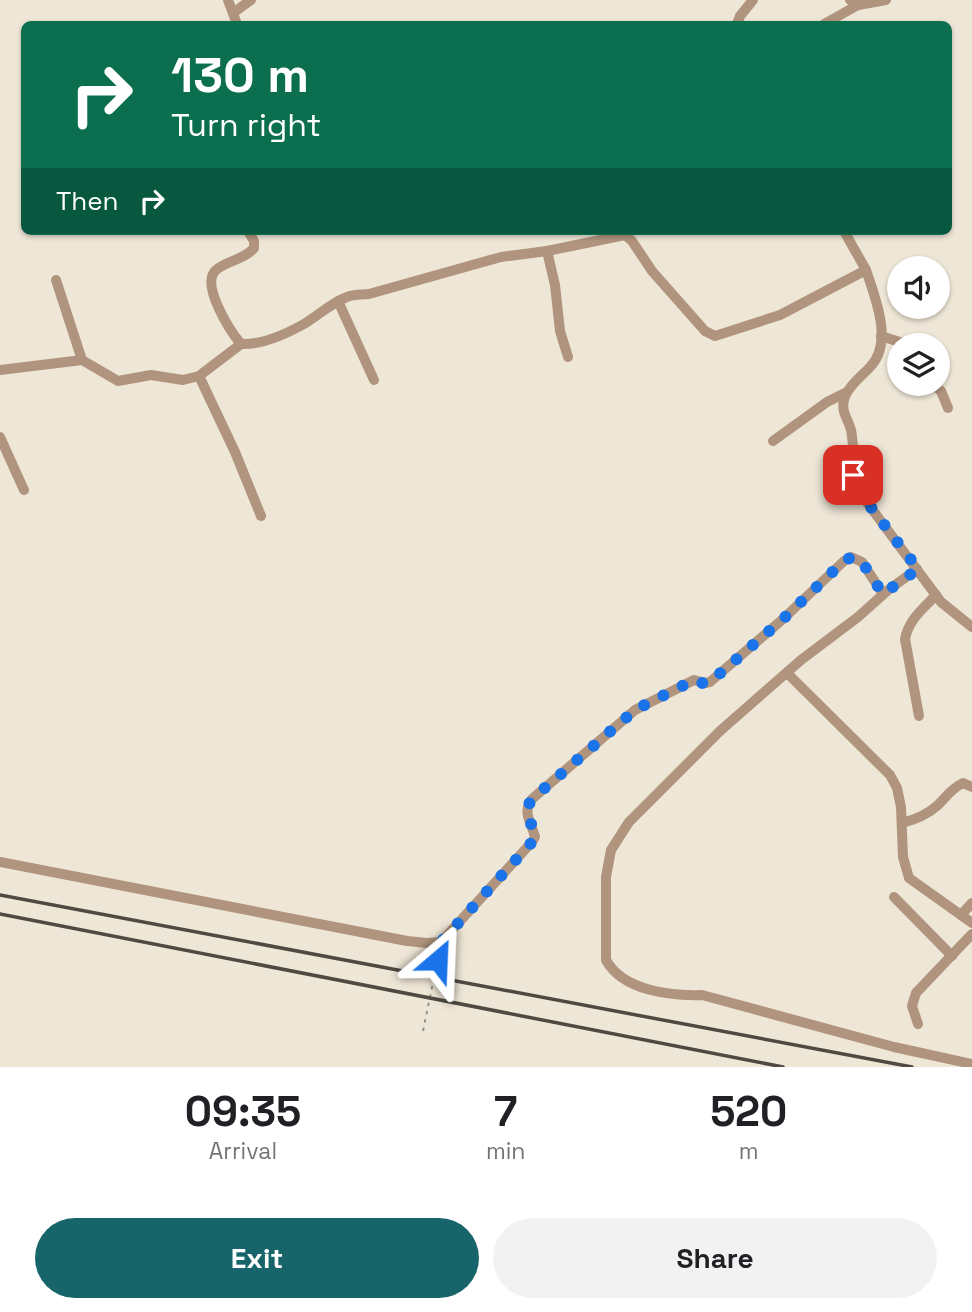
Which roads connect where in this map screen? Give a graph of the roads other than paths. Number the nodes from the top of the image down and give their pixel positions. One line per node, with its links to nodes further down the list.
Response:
1 (228, 0): 6 (street)
2 (251, 0): 6 (street)
3 (886, 0): 5 (street)
4 (749, 2): 8 (street)
5 (854, 2): 9 (street)
6 (233, 13): 7 (street)
7 (236, 21)
8 (738, 21)
9 (828, 21)
10 (250, 235): 18 (street)
11 (846, 235): 13 (street)
12 (547, 251): 13 (street); 15 (street); 19 (street)
13 (866, 270): 16 (street)
14 (56, 279): 20 (street)
15 (338, 301): 18 (street); 23 (street)
16 (881, 336): 17 (street); 24 (street)
17 (887, 338)
18 (241, 344): 22 (street)
19 (568, 357)
20 (82, 360): 21 (street); 22 (street)
21 (0, 370)
22 (199, 376): 30 (street)
23 (374, 380)
24 (845, 393): 28 (street); 31 (street)
25 (943, 396): 26 (street)
26 (948, 408)
27 (0, 437): 29 (street)
28 (773, 442)
29 (24, 489)
30 (261, 516)
31 (918, 569): 32 (street); 33 (street)
32 (883, 594): 35 (street); 39 (street)
33 (936, 595): 34 (street); 36 (street)
34 (972, 627)
35 (787, 673): 38 (street); 47 (street)
36 (919, 716)
37 (972, 787): 38 (street)
38 (902, 822): 42 (street)
39 (0, 862)
40 (894, 897): 45 (street)
41 (972, 903): 42 (street)
42 (961, 915): 43 (street)
43 (972, 923)
44 (972, 934): 45 (street)
45 (952, 956): 46 (street)
46 (918, 1024)
47 (972, 1064)

